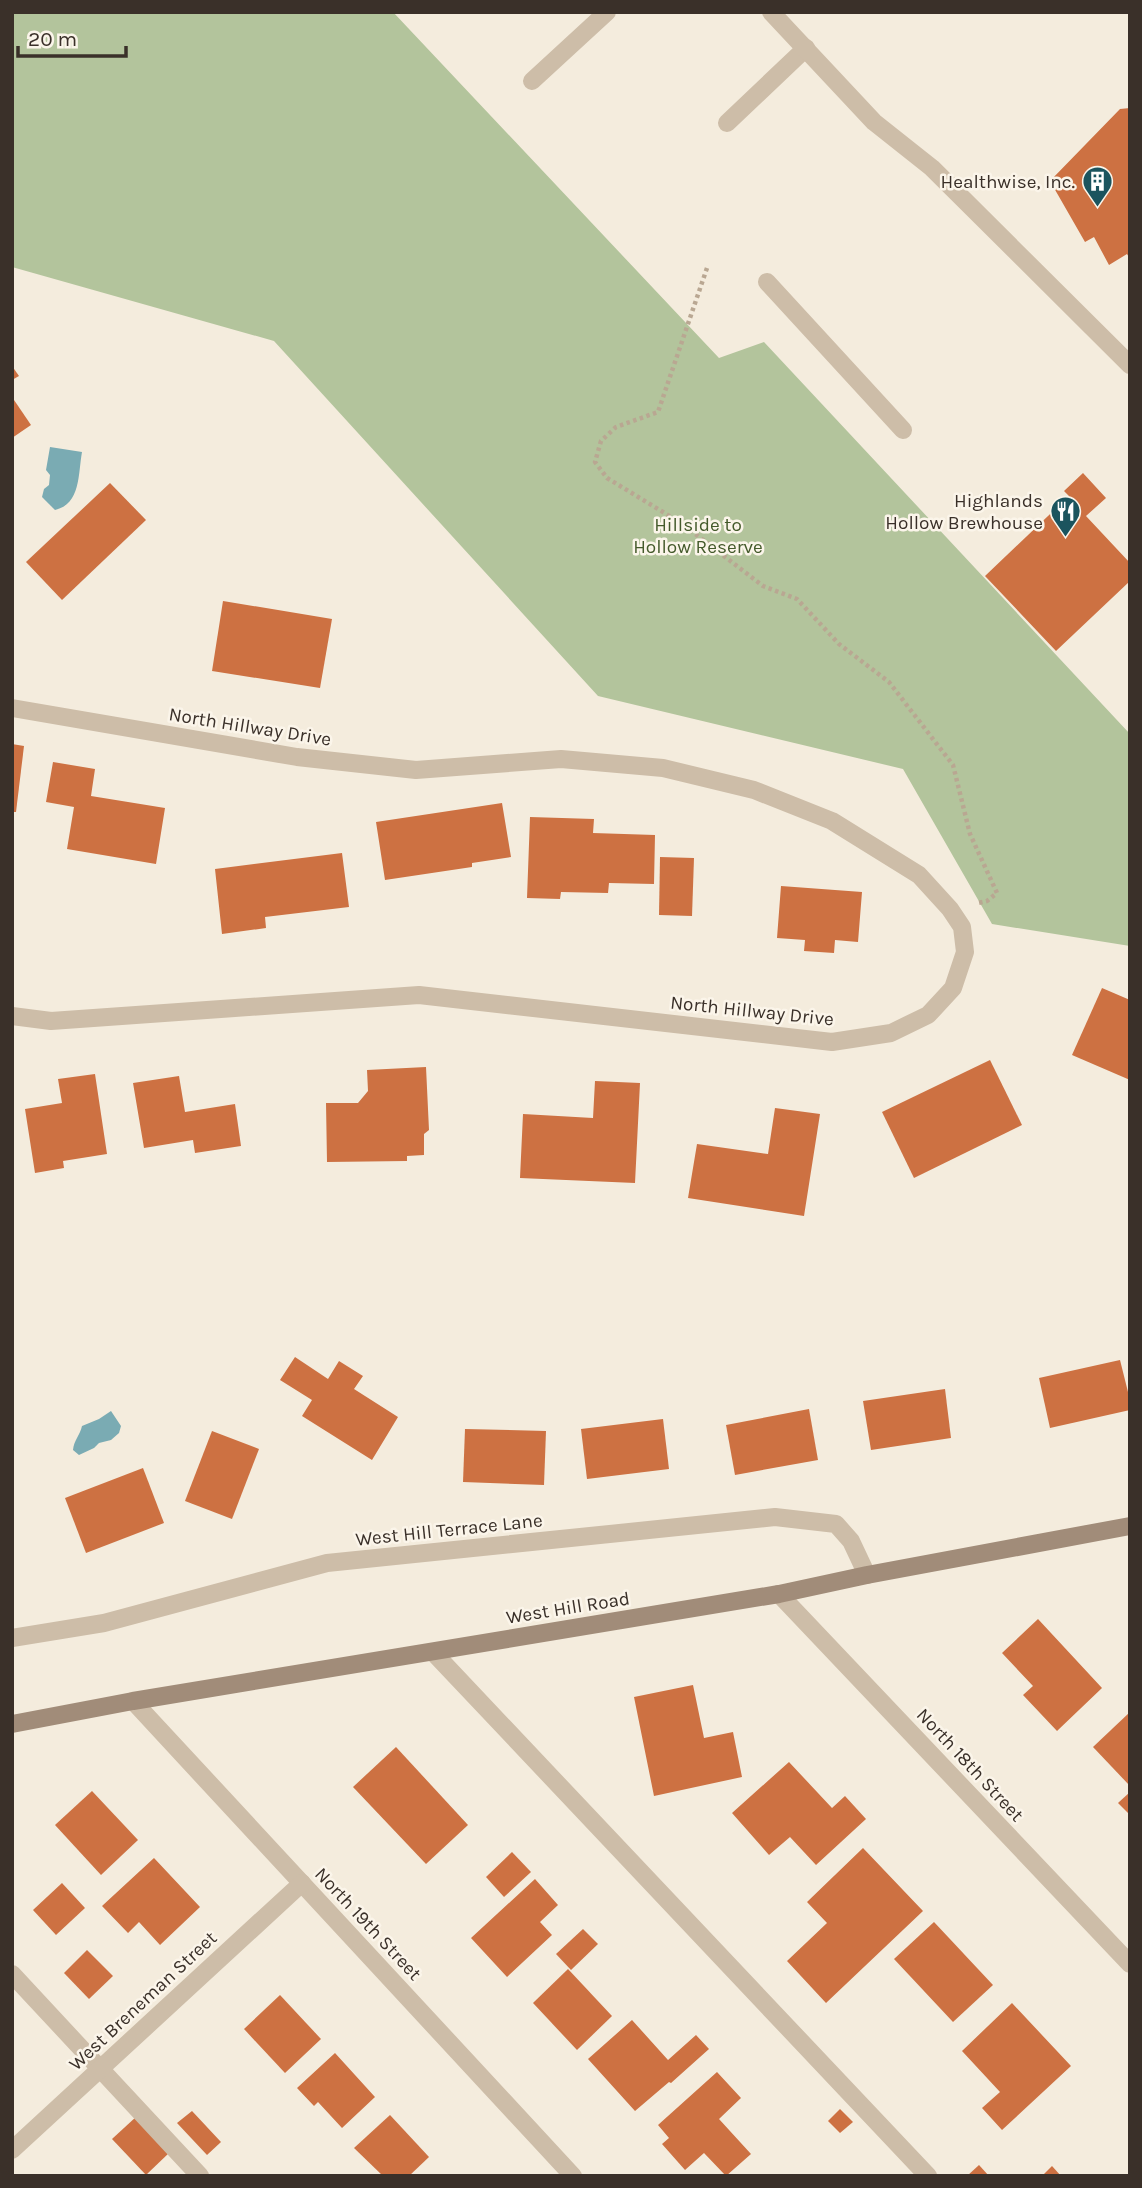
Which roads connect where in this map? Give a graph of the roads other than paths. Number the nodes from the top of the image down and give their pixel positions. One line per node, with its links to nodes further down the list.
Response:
1 (607, 12): 4 (street)
2 (771, 12): 3 (street)
3 (806, 48): 5 (street); 7 (street)
4 (532, 81)
5 (727, 123)
6 (767, 282): 8 (street)
7 (1130, 365)
8 (903, 430)
9 (12, 708): 10 (street, North Hillway Drive)
10 (12, 1016)
11 (1128, 1529): 12 (street, West Hill Road)
12 (867, 1575): 13 (street, West Hill Road); 14 (street, West Hill Terrace Lane)
13 (779, 1594): 15 (street, West Hill Road); 19 (street, North 18th Street)
14 (12, 1638)
15 (433, 1652): 16 (street, West Hill Road); 25 (street)
16 (133, 1701): 17 (street, West Hill Road); 18 (street, North 19th Street)
17 (12, 1724)
18 (302, 1883): 21 (street, West Breneman Street); 24 (street, North 19th Street)
19 (1130, 1964)
20 (12, 1975): 21 (street)
21 (100, 2069): 22 (street, West Breneman Street); 23 (street)
22 (12, 2150)
23 (200, 2176)
24 (573, 2176)
25 (928, 2176)

